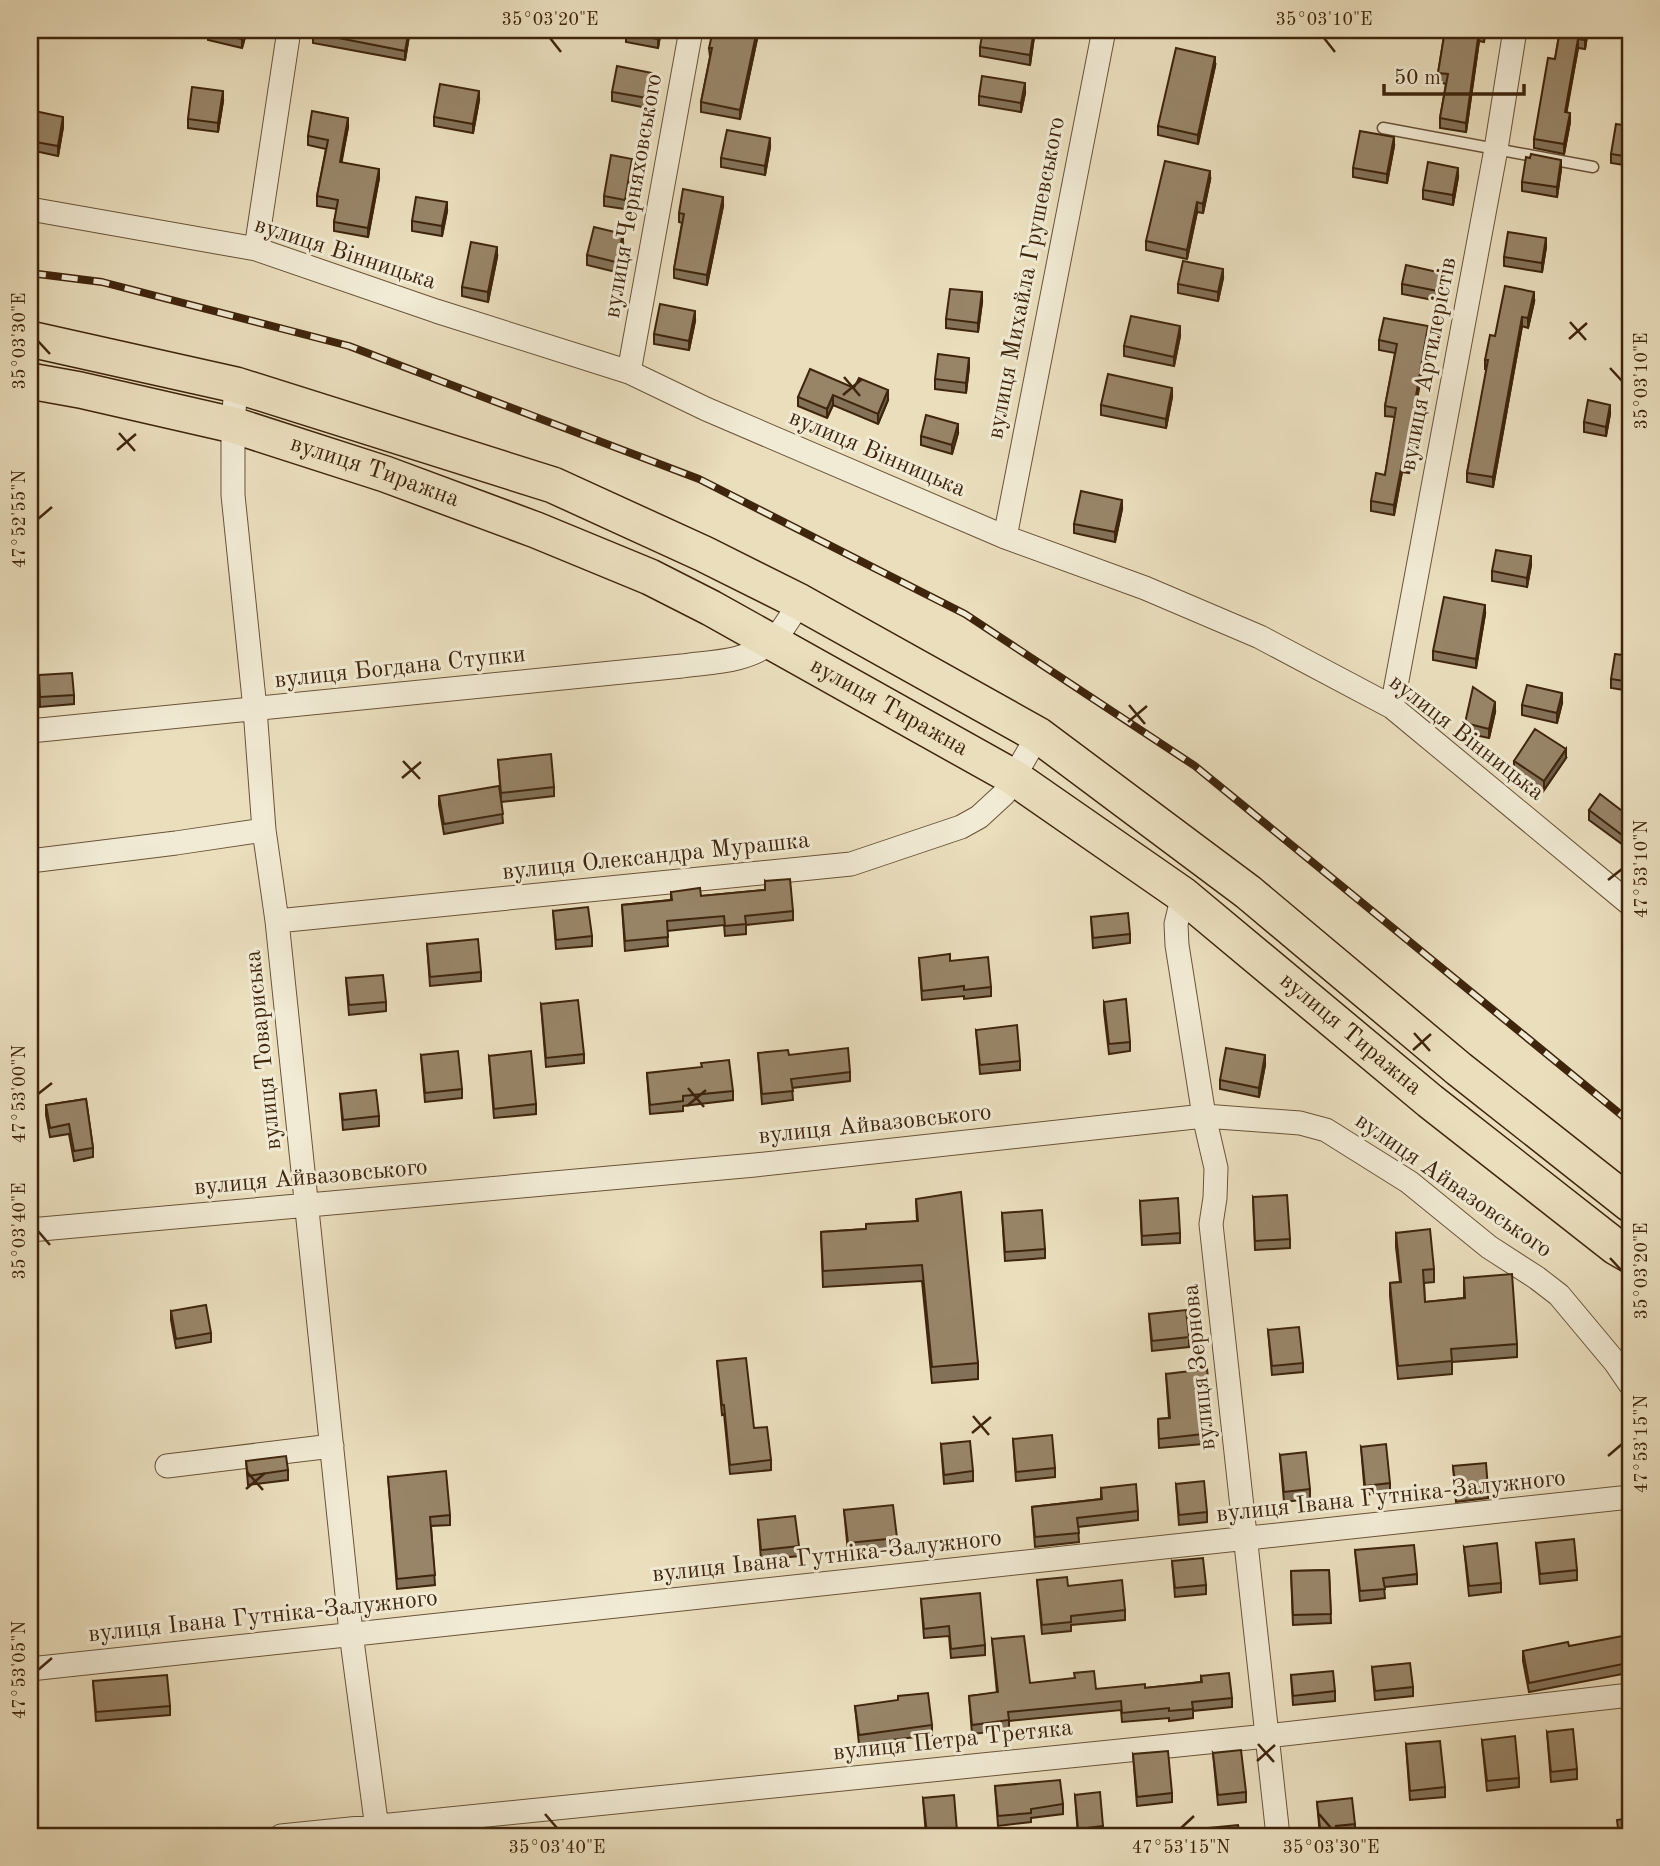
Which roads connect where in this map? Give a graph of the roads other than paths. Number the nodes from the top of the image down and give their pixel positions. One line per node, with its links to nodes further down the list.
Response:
1 (289, 30): 9 (street)
2 (691, 30): 11 (street, вулиця Черняховського)
3 (1104, 30): 15 (street, вулиця Михайла Грушевського)
4 (1515, 30): 6 (street, вулиця Артилерістів)
5 (1383, 128): 6 (lane)
6 (1496, 149): 7 (lane); 18 (street, вулиця Артилерістів)
7 (1593, 167)
8 (30, 209): 9 (street, вулиця Вінницька)
9 (256, 250): 11 (street, вулиця Вінницька)
10 (30, 339): 13 (main road, вулиця Тиражна)
11 (629, 372): 15 (street, вулиця Вінницька)
12 (30, 381): 14 (main road, вулиця Тиражна)
13 (236, 385): 14 (street, вулиця Товариська); 16 (main road, вулиця Тиражна)
14 (233, 425): 17 (main road, вулиця Тиражна); 19 (street, вулиця Товариська)
15 (1005, 537): 18 (street, вулиця Вінницька)
16 (800, 602): 17 (street); 21 (main road, вулиця Тиражна)
17 (772, 641): 19 (street, вулиця Богдана Ступки); 22 (main road, вулиця Тиражна)
18 (1392, 707): 26 (street, вулиця Вінницька)
19 (255, 709): 20 (street, вулиця Богдана Ступки); 23 (street, вулиця Товариська)
20 (30, 732)
21 (1038, 735): 22 (street, вулиця Олександра Мурашка); 29 (main road, вулиця Тиражна)
22 (1013, 778): 25 (main road, вулиця Тиражна); 27 (street, вулиця Олександра Мурашка)
23 (264, 830): 24 (street); 27 (street, вулиця Товариська)
24 (30, 861)
25 (1182, 895): 28 (street, вулиця Зернова); 32 (main road, вулиця Тиражна)
26 (1630, 904)
27 (277, 921): 30 (street, вулиця Товариська)
28 (1204, 1115): 30 (street, вулиця Айвазовського); 33 (street, вулиця Айвазовського); 37 (street, вулиця Зернова)
29 (1630, 1204)
30 (307, 1205): 31 (street, вулиця Айвазовського); 34 (street, вулиця Товариська)
31 (30, 1230)
32 (1630, 1255)
33 (1630, 1384)
34 (331, 1446): 35 (street); 38 (street, вулиця Товариська)
35 (167, 1466)
36 (1630, 1497): 37 (street, вулиця Івана Гутніка-Залужного)
37 (1245, 1540): 38 (street, вулиця Івана Гутніка-Залужного); 41 (street, вулиця Зернова)
38 (351, 1633): 39 (street, вулиця Івана Гутніка-Залужного); 42 (street, вулиця Товариська)
39 (30, 1669)
40 (1630, 1695): 41 (street, вулиця Петра Третяка)
41 (1267, 1736): 42 (street, вулиця Петра Третяка); 44 (street, вулиця Зернова)
42 (377, 1831): 43 (street, вулиця Петра Третяка)
43 (281, 1836)
44 (1278, 1836)

